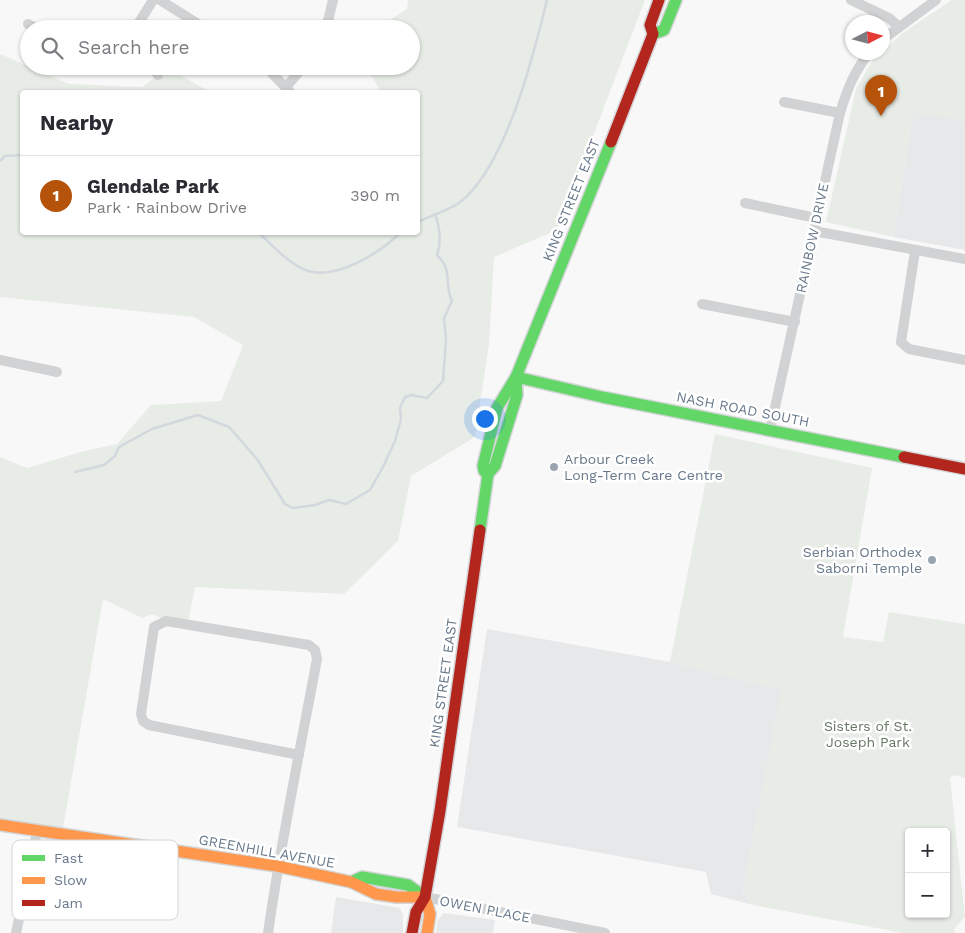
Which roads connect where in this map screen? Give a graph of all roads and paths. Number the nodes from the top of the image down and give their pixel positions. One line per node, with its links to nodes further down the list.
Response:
1 (153, 0): 8 (street)
2 (160, 0): 9 (street)
3 (333, 0): 10 (street)
4 (659, 0): 13 (main road, KING STREET EAST)
5 (676, 0): 13 (main road, KING STREET EAST)
6 (851, 0): 11 (street)
7 (936, 0): 11 (street)
8 (141, 20)
9 (192, 20)
10 (328, 20)
11 (898, 26): 12 (street)
12 (890, 33)
13 (653, 34): 30 (main road, KING STREET EAST)
14 (863, 60): 19 (street, RAINBOW DRIVE)
15 (274, 75): 17 (street)
16 (298, 75): 17 (street)
17 (288, 90)
18 (784, 102): 19 (street)
19 (840, 113): 21 (street, RAINBOW DRIVE)
20 (745, 203): 21 (street)
21 (816, 218): 22 (street, RAINBOW DRIVE)
22 (814, 231): 23 (street); 26 (street, RAINBOW DRIVE)
23 (915, 251): 24 (street); 28 (street)
24 (965, 259)
25 (702, 304): 26 (street)
26 (795, 322): 31 (street, RAINBOW DRIVE)
27 (0, 360): 29 (street)
28 (965, 360)
29 (58, 372)
30 (516, 377): 31 (main road, NASH ROAD SOUTH); 40 (main road, KING STREET EAST)
31 (770, 430): 32 (main road, NASH ROAD SOUTH)
32 (965, 469)
33 (299, 755): 33 (street); 39 (street)
34 (0, 825): 35 (main road, GREENHILL AVENUE)
35 (37, 832): 36 (street); 37 (main road, GREENHILL AVENUE)
36 (35, 840)
37 (93, 840)
38 (178, 852): 39 (main road, GREENHILL AVENUE)
39 (277, 866): 40 (main road, GREENHILL AVENUE); 43 (street)
40 (425, 897): 44 (main road, KING STREET EAST); 45 (main road, KING STREET EAST); 46 (street, OWEN PLACE)
41 (19, 920): 42 (street)
42 (16, 933)
43 (268, 933)
44 (412, 933)
45 (427, 933)
46 (605, 933)

